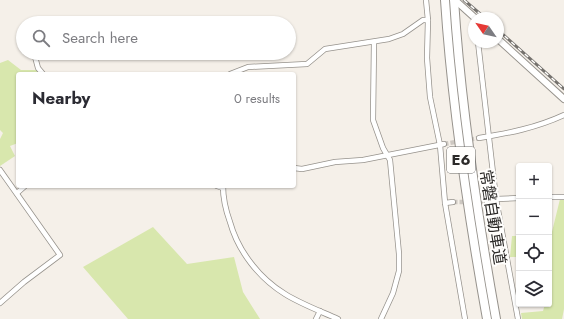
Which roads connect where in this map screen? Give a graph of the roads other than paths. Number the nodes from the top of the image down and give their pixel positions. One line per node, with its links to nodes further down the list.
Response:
1 (426, 0): 5 (street)
2 (445, 0): 36 (highway, 常磐自動車道 / E6)
3 (455, 2): 4 (street); 37 (highway, 常磐自動車道 / E6)
4 (468, 12)
5 (428, 20): 6 (street); 16 (street)
6 (374, 42): 11 (street); 17 (street)
7 (504, 44): 12 (street)
8 (479, 48): 14 (street)
9 (36, 60): 10 (street)
10 (41, 72)
11 (235, 72)
12 (564, 99)
13 (564, 115): 14 (street)
14 (488, 136): 15 (street); 26 (street)
15 (479, 138)
16 (442, 145): 17 (street); 29 (street)
17 (387, 155): 18 (street); 34 (street)
18 (296, 168)
19 (0, 170): 22 (street)
20 (22, 188): 22 (street)
21 (223, 188): 31 (street)
22 (17, 192): 30 (street)
23 (552, 197): 24 (street)
24 (564, 197)
25 (516, 198): 26 (street)
26 (496, 199): 28 (street); 38 (street)
27 (453, 202): 29 (street)
28 (487, 202)
29 (445, 203): 35 (street)
30 (0, 303)
31 (320, 311): 32 (street); 33 (street)
32 (316, 319)
33 (338, 319)
34 (381, 319)
35 (465, 319)
36 (487, 319)
37 (496, 319)
38 (518, 319)

